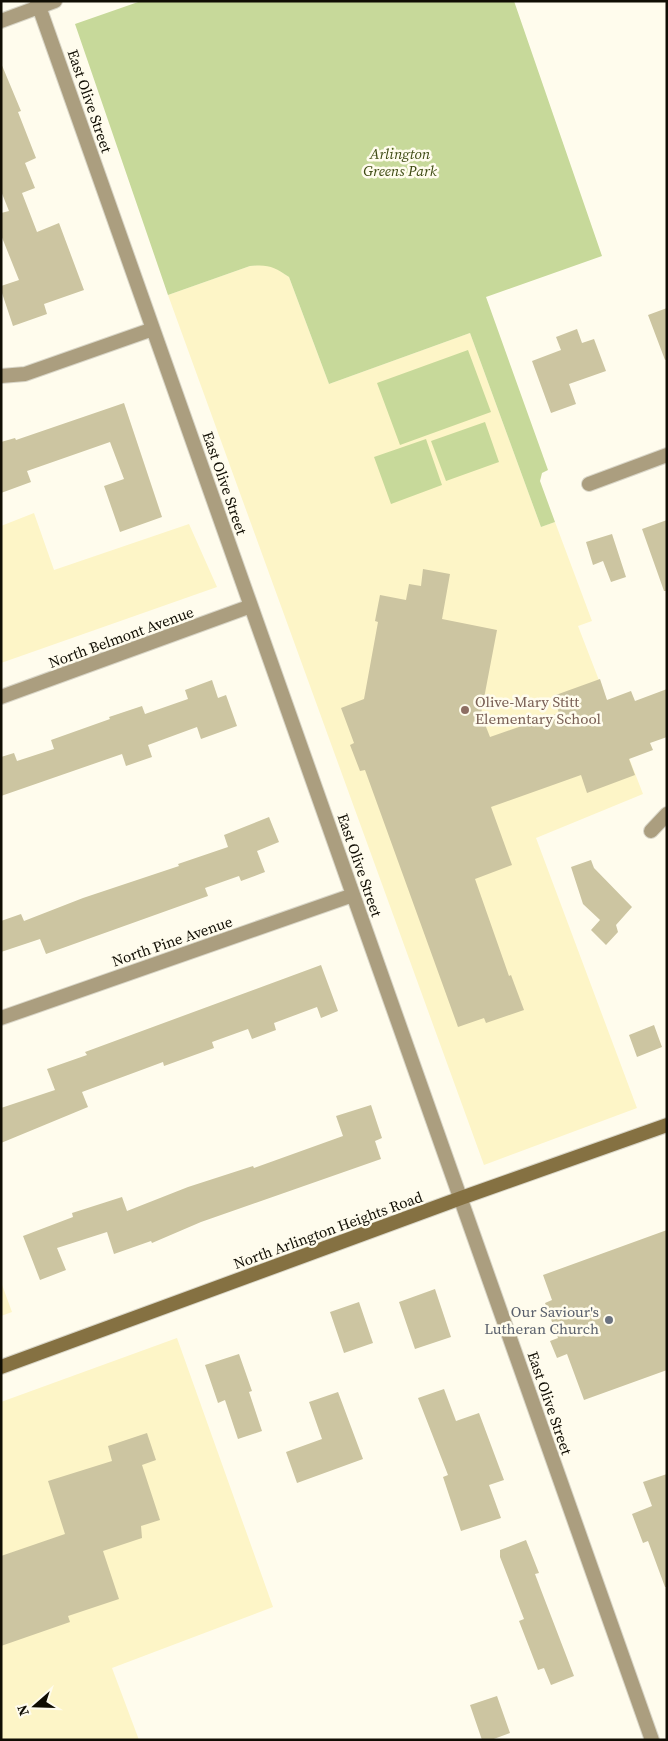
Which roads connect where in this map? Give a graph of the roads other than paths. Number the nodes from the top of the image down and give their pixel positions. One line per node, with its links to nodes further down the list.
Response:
1 (55, 1): 2 (street)
2 (38, 4): 3 (street); 4 (street, East Olive Street)
3 (1, 21)
4 (153, 329): 5 (street); 8 (street, East Olive Street)
5 (1, 376)
6 (667, 456): 7 (street)
7 (589, 484)
8 (251, 606): 9 (street, North Belmont Avenue); 12 (street, East Olive Street)
9 (1, 697)
10 (667, 814): 11 (street)
11 (651, 831)
12 (353, 895): 13 (street, North Pine Avenue); 15 (street, East Olive Street)
13 (1, 1018)
14 (667, 1125): 15 (main road, North Arlington Heights Road)
15 (461, 1198): 16 (main road, North Arlington Heights Road); 17 (street, East Olive Street)
16 (1, 1367)
17 (652, 1740)

